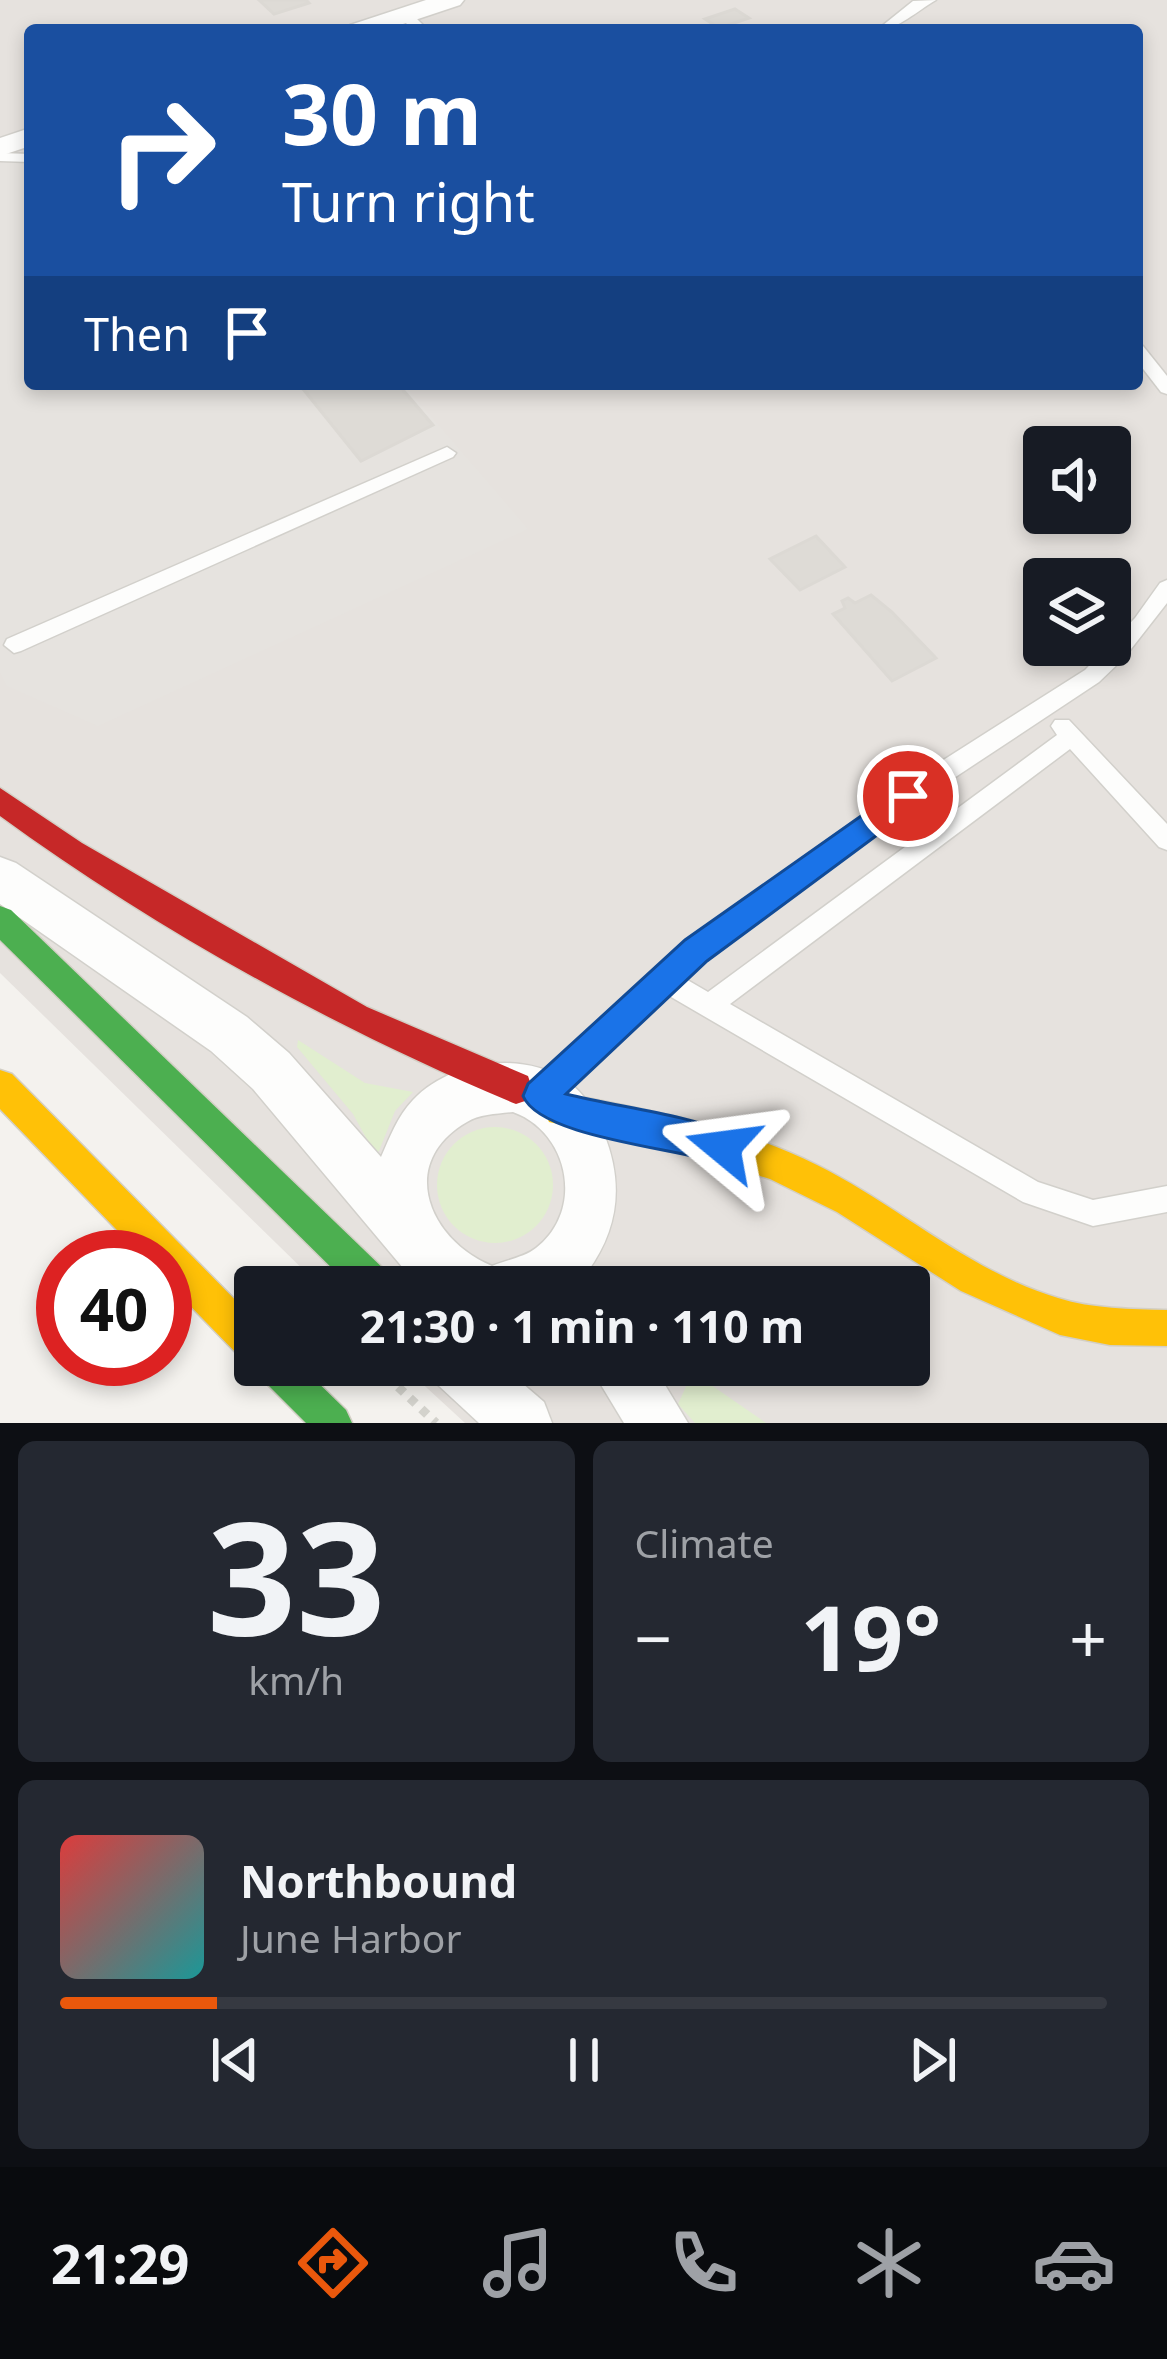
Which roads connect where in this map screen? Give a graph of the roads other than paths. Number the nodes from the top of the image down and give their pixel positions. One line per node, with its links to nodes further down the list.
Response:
1 (451, 0): 3 (street)
2 (930, 0): 4 (lane)
3 (414, 22)
4 (891, 24)
5 (1143, 358): 6 (lane)
6 (1167, 388)
7 (447, 453): 9 (lane)
8 (1167, 588): 10 (lane)
9 (14, 645)
10 (1048, 710): 11 (lane); 16 (lane)
11 (1071, 736): 13 (lane); 17 (lane)
12 (0, 800): 19 (street)
13 (1167, 840)
14 (0, 878): 23 (street)
15 (0, 920): 21 (street)
16 (665, 980): 17 (lane); 19 (lane)
17 (711, 1004): 20 (lane)
18 (0, 1086): 25 (street)
19 (539, 1098): 22 (street); 24 (street); 26 (street)
20 (1167, 1199)
21 (354, 1266)
22 (438, 1266)
23 (438, 1266)
24 (556, 1266)
25 (234, 1325)
26 (1167, 1328)
27 (295, 1386): 30 (street)
28 (482, 1386): 31 (street)
29 (632, 1386): 32 (street)
30 (333, 1423)
31 (523, 1423)
32 (658, 1423)

